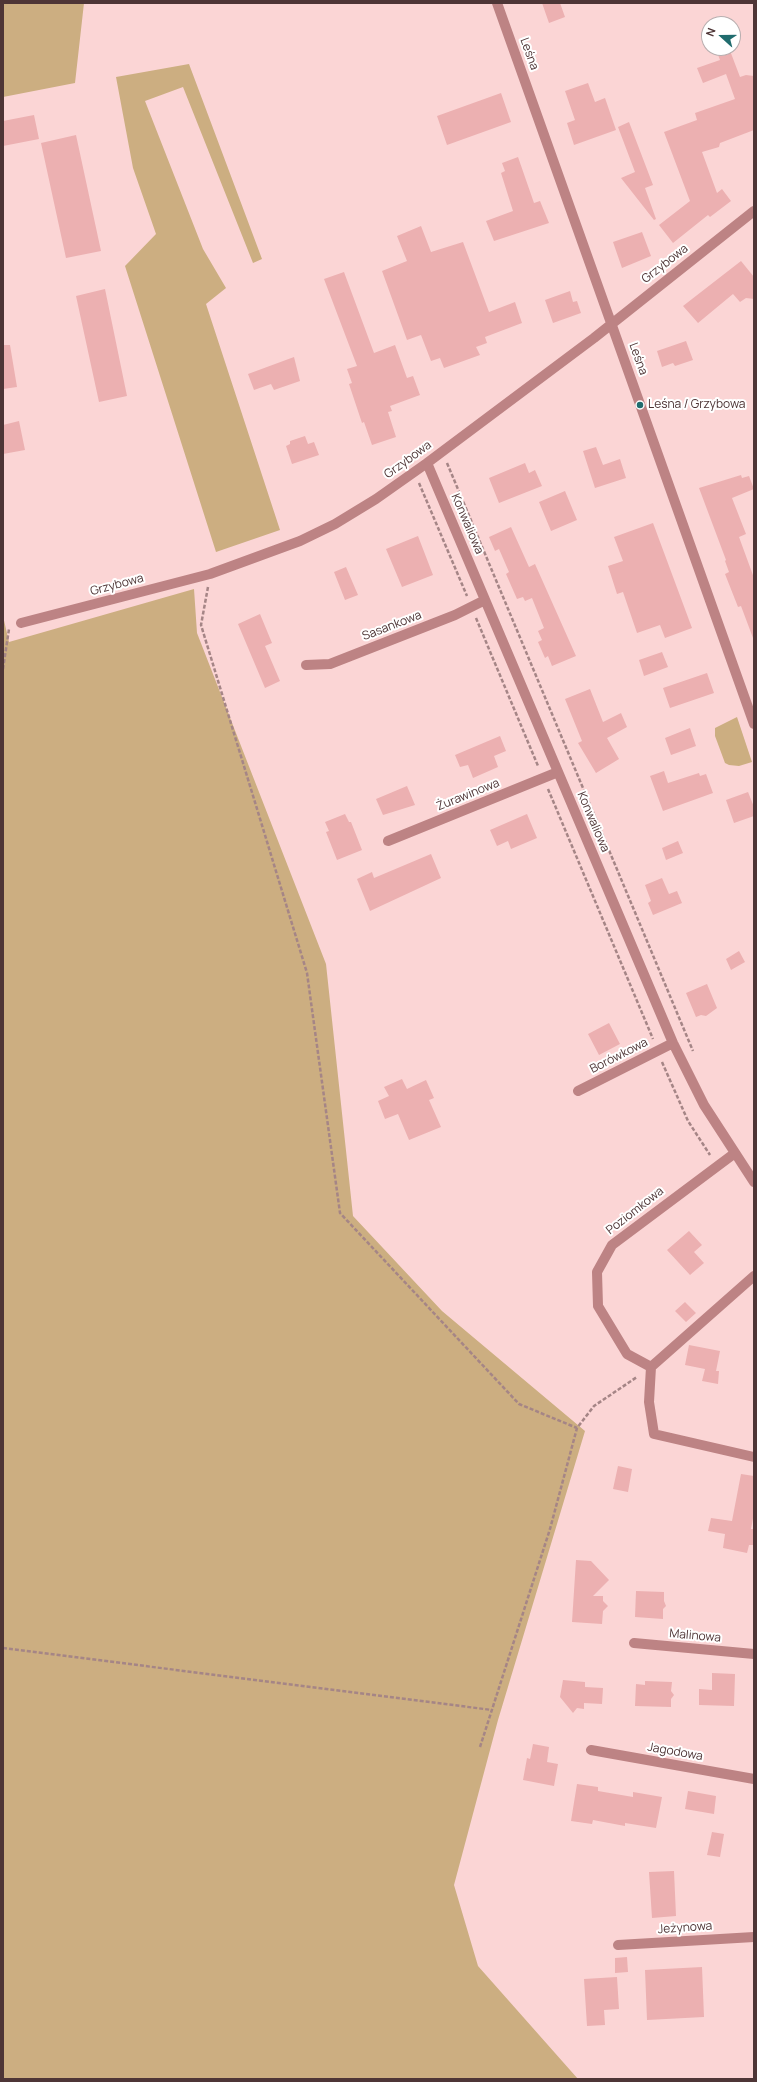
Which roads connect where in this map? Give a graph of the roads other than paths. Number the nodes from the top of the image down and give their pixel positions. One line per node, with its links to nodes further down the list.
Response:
1 (497, 3): 3 (street, Leśna)
2 (754, 211): 3 (street, Grzybowa)
3 (611, 323): 4 (street, Grzybowa); 8 (street, Leśna)
4 (427, 463): 5 (street, Konwaliowa); 6 (street, Grzybowa)
5 (485, 600): 7 (street, Sasankowa); 9 (street, Konwaliowa)
6 (21, 623)
7 (306, 665)
8 (754, 724)
9 (558, 772): 10 (street, Żurawinowa); 11 (street, Konwaliowa)
10 (388, 841)
11 (673, 1043): 12 (street, Borówkowa); 13 (street, Konwaliowa)
12 (578, 1091)
13 (735, 1153): 14 (street, Konwaliowa); 16 (street, Poziomkowa)
14 (754, 1182)
15 (754, 1276): 16 (street)
16 (651, 1367): 17 (street)
17 (754, 1457)
18 (634, 1643): 19 (street, Malinowa)
19 (754, 1654)
20 (591, 1750): 21 (street, Jagodowa)
21 (754, 1779)
22 (754, 1937): 23 (street, Jeżynowa)
23 (618, 1945)

